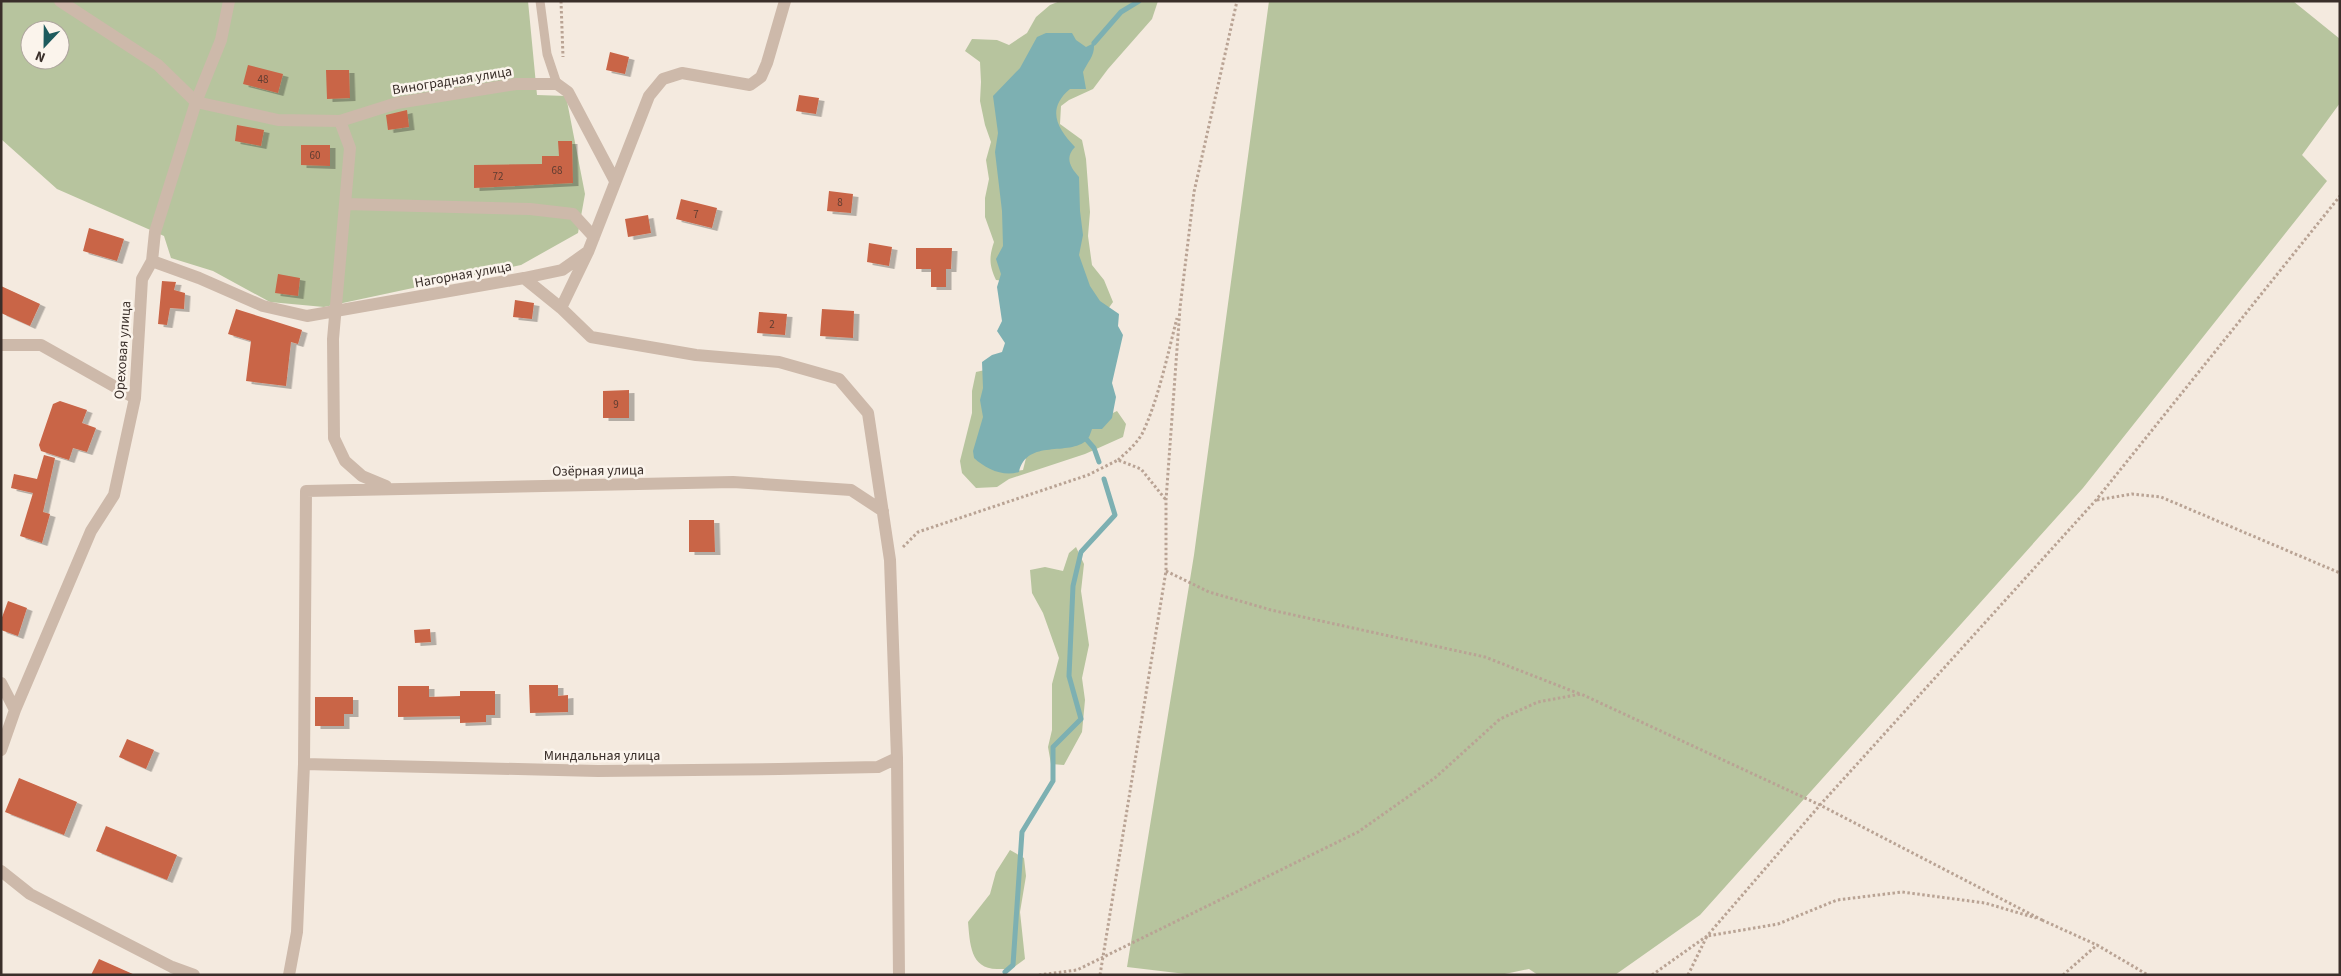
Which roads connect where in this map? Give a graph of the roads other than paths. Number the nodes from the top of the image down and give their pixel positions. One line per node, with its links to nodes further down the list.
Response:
1 (60, 1): 6 (street)
2 (229, 1): 6 (street, Ореховая улица)
3 (540, 1): 5 (lane)
4 (784, 1): 8 (street)
5 (557, 84): 7 (street, Виноградная улица); 8 (street)
6 (196, 102): 7 (street, Виноградная улица); 12 (street, Ореховая улица)
7 (340, 121): 9 (street)
8 (616, 181): 10 (street)
9 (346, 204): 10 (street); 15 (street)
10 (594, 237): 11 (street)
11 (588, 252): 13 (street); 14 (street)
12 (152, 261): 15 (street, Нагорная улица); 17 (street, Ореховая улица)
13 (524, 278): 14 (street, Нагорная улица); 15 (street, Нагорная улица)
14 (560, 308): 19 (street, Нагорная улица)
15 (336, 312): 18 (street)
16 (1, 344): 17 (street)
17 (135, 398): 21 (street, Ореховая улица)
18 (390, 488): 19 (street, Озёрная улица); 24 (street, Озёрная улица)
19 (883, 511): 23 (street)
20 (1, 683): 21 (street)
21 (15, 710): 22 (street, Ореховая улица)
22 (1, 750)
23 (897, 758): 24 (street, Миндальная улица); 29 (street)
24 (304, 764): 28 (street)
25 (1, 871): 26 (street)
26 (170, 971): 27 (street)
27 (194, 975)
28 (289, 975)
29 (899, 975)

